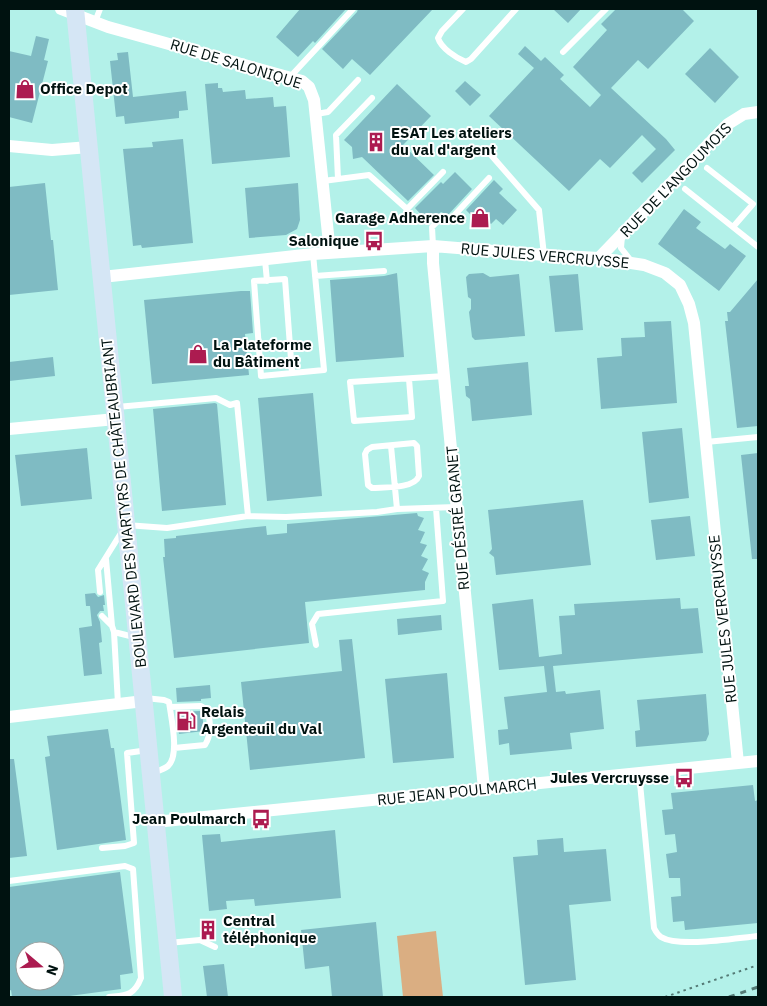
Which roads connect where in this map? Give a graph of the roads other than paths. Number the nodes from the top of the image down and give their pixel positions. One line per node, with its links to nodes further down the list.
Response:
1 (100, 9): 7 (lane)
2 (353, 9): 9 (lane)
3 (463, 9): 4 (lane)
4 (516, 9)
5 (606, 9): 8 (lane)
6 (70, 11): 7 (street, RUE DE SALONIQUE); 15 (main road, BOULEVARD DES MARTYRS DE CHÂTEAUBRIANT)
7 (95, 22): 9 (street, RUE DE SALONIQUE)
8 (563, 52)
9 (290, 78): 13 (street, RUE DE SALONIQUE)
10 (358, 80): 13 (lane)
11 (372, 98): 20 (lane)
12 (758, 112): 24 (street, RUE DE L'ANGOUMOIS)
13 (316, 114): 21 (street, RUE DE SALONIQUE)
14 (9, 146): 15 (street)
15 (89, 148): 35 (main road, BOULEVARD DES MARTYRS DE CHÂTEAUBRIANT)
16 (492, 155): 29 (lane)
17 (707, 168): 23 (lane)
18 (443, 172): 20 (lane)
19 (489, 178): 25 (lane)
20 (338, 179): 21 (lane)
21 (323, 181): 27 (street, RUE DE SALONIQUE)
22 (685, 190): 23 (lane)
23 (733, 227): 26 (lane)
24 (622, 234): 30 (street, RUE DE L'ANGOUMOIS); 32 (lane)
25 (433, 246): 27 (street, RUE JULES VERCRUYSSE); 29 (street, RUE JULES VERCRUYSSE); 38 (street, RUE DÉSIRÉ GRANET)
26 (758, 247)
27 (330, 253): 28 (street, RUE JULES VERCRUYSSE)
28 (313, 254): 31 (street, RUE JULES VERCRUYSSE); 34 (lane)
29 (544, 255): 30 (street, RUE JULES VERCRUYSSE)
30 (599, 258): 32 (street, RUE JULES VERCRUYSSE)
31 (265, 260): 35 (street, RUE JULES VERCRUYSSE); 36 (lane)
32 (632, 263): 43 (street, RUE JULES VERCRUYSSE)
33 (384, 271): 34 (lane)
34 (315, 276): 37 (lane)
35 (102, 278): 40 (main road, BOULEVARD DES MARTYRS DE CHÂTEAUBRIANT)
36 (267, 281): 37 (lane); 37 (lane)
37 (292, 373)
38 (445, 376): 39 (lane); 46 (street, RUE DÉSIRÉ GRANET)
39 (409, 379): 39 (lane)
40 (115, 413): 41 (street); 49 (lane); 50 (main road, BOULEVARD DES MARTYRS DE CHÂTEAUBRIANT)
41 (9, 429)
42 (758, 437): 43 (lane)
43 (706, 442): 64 (street, RUE JULES VERCRUYSSE)
44 (390, 446): 45 (lane); 45 (lane); 45 (lane)
45 (394, 486): 48 (lane)
46 (456, 507): 47 (lane); 67 (street, RUE DÉSIRÉ GRANET)
47 (436, 508): 48 (lane); 56 (lane)
48 (397, 509): 49 (lane)
49 (248, 516): 50 (lane)
50 (126, 525): 51 (lane); 55 (main road, BOULEVARD DES MARTYRS DE CHÂTEAUBRIANT)
51 (106, 557): 52 (lane); 54 (lane)
52 (100, 592)
53 (102, 616): 54 (lane)
54 (113, 629): 55 (lane); 58 (lane)
55 (137, 637): 57 (main road, BOULEVARD DES MARTYRS DE CHÂTEAUBRIANT)
56 (316, 645)
57 (144, 699): 58 (street); 59 (lane); 62 (main road, BOULEVARD DES MARTYRS DE CHÂTEAUBRIANT)
58 (118, 704): 60 (street)
59 (170, 707): 61 (lane); 61 (lane)
60 (9, 717)
61 (174, 748): 66 (lane)
62 (149, 750): 66 (main road, BOULEVARD DES MARTYRS DE CHÂTEAUBRIANT); 69 (lane)
63 (758, 761): 64 (street, RUE JEAN POULMARCH)
64 (738, 763): 65 (street, RUE JEAN POULMARCH)
65 (639, 773): 67 (street, RUE JEAN POULMARCH); 71 (lane)
66 (151, 774): 68 (main road, BOULEVARD DES MARTYRS DE CHÂTEAUBRIANT)
67 (484, 789): 68 (street, RUE JEAN POULMARCH)
68 (155, 822): 72 (main road, BOULEVARD DES MARTYRS DE CHÂTEAUBRIANT)
69 (102, 848)
70 (9, 881): 74 (lane)
71 (758, 936)
72 (168, 943): 73 (lane); 75 (main road, BOULEVARD DES MARTYRS DE CHÂTEAUBRIANT)
73 (215, 947)
74 (109, 997)
75 (173, 997)

